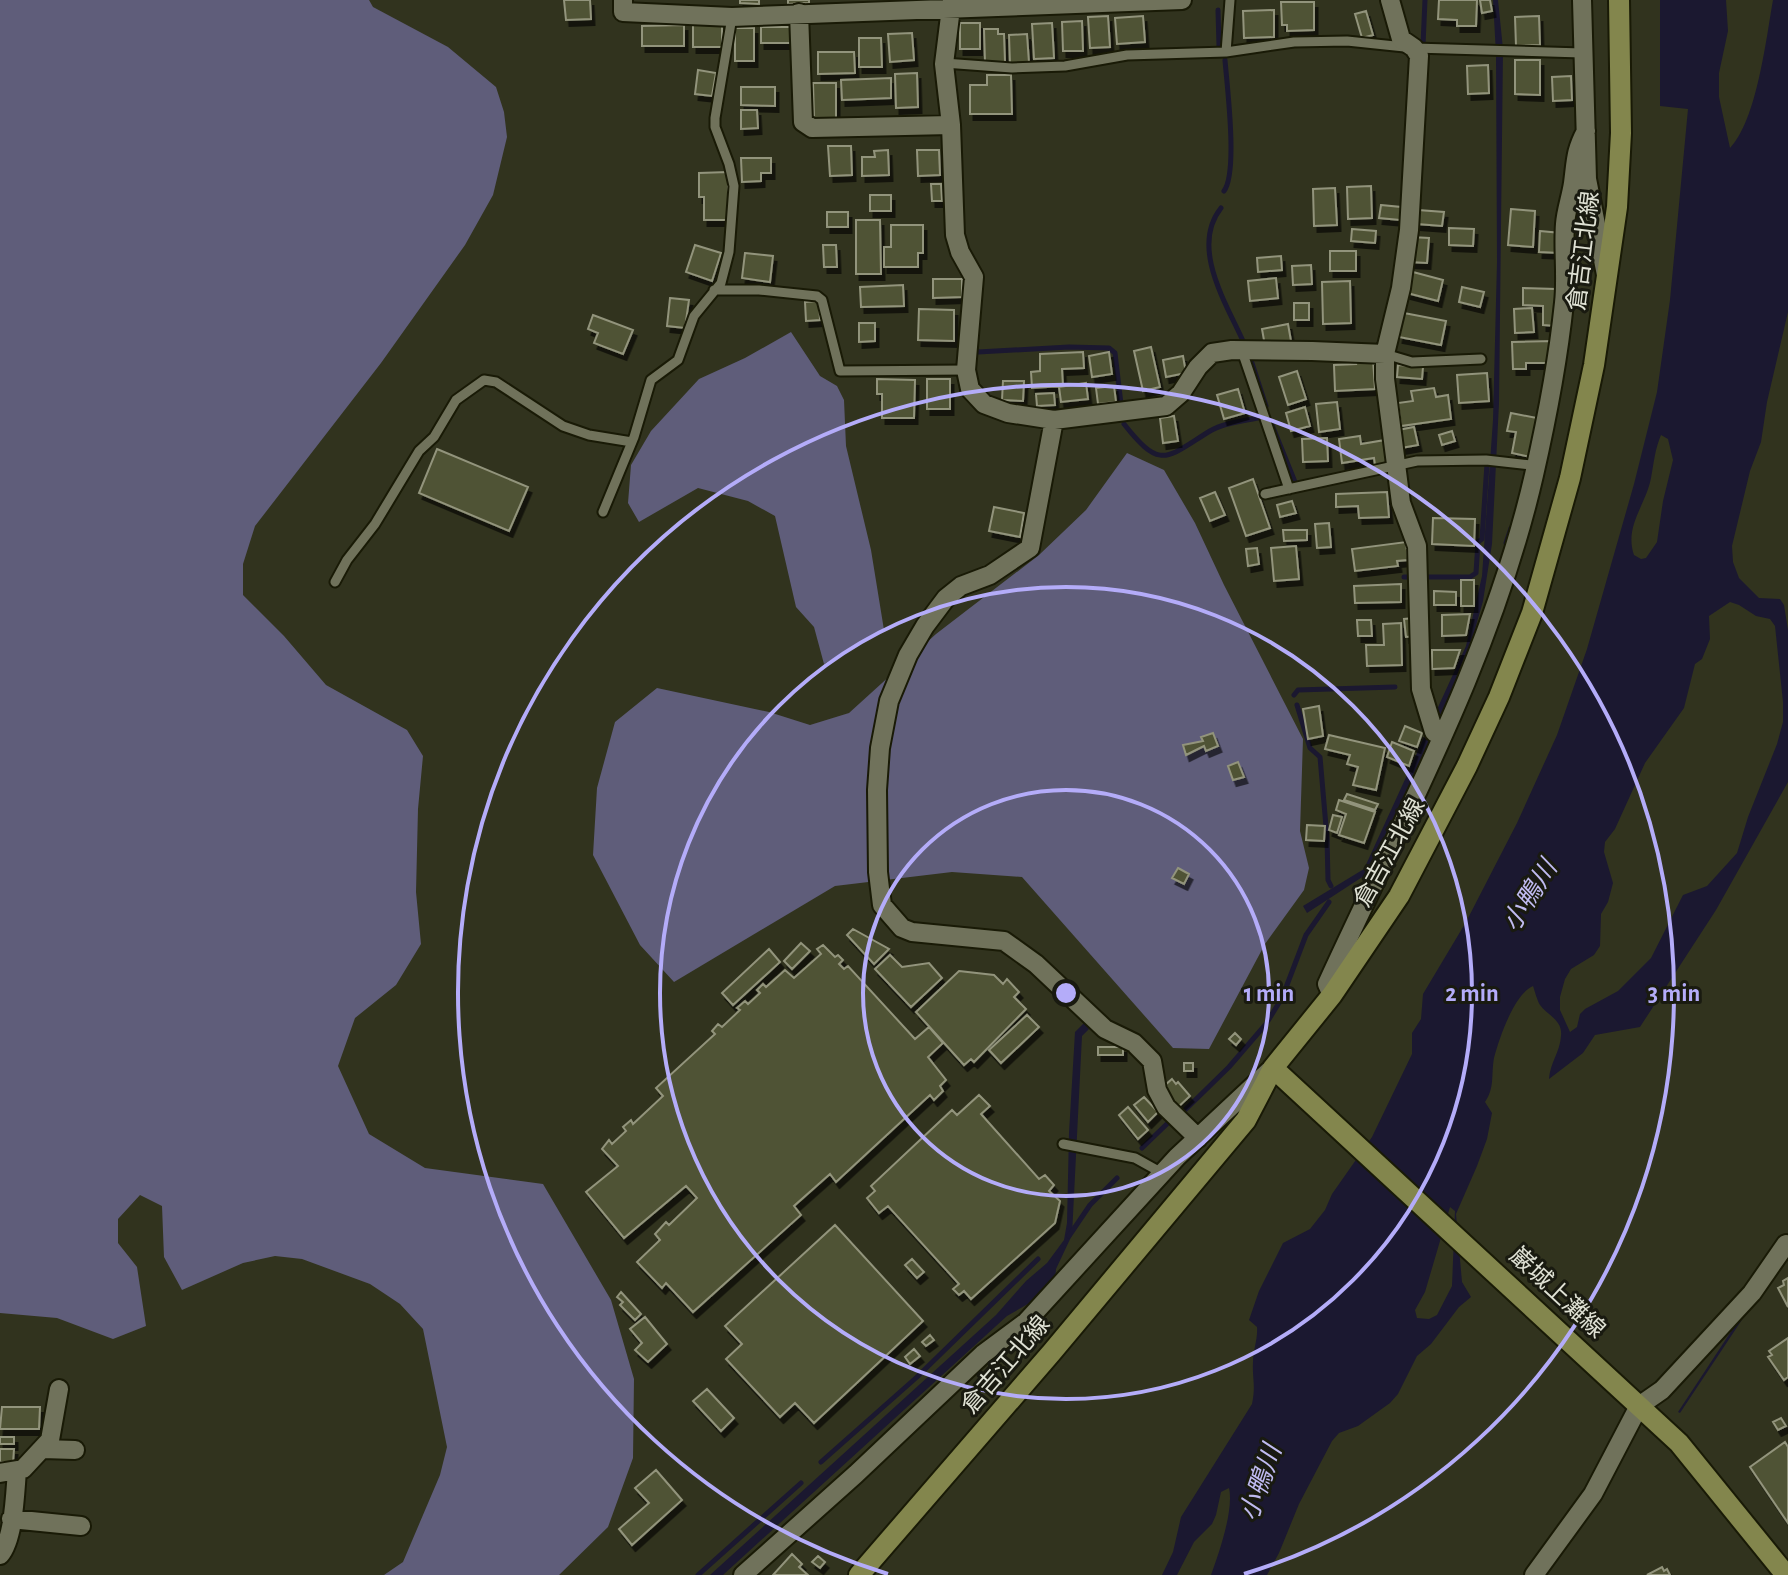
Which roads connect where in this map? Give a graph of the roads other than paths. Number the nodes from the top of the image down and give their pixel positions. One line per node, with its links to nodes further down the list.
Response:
1 (623, 0): 10 (street)
2 (1182, 0): 7 (street)
3 (1230, 0): 12 (lane)
4 (1390, 0): 11 (street)
5 (1582, 0): 13 (street)
6 (1619, 0): 17 (main road, 倉吉江北線)
7 (1136, 1): 8 (street)
8 (952, 5): 9 (street); 14 (street)
9 (799, 13): 10 (street); 15 (street)
10 (732, 17): 18 (lane)
11 (1414, 48): 12 (lane); 13 (lane); 20 (street)
12 (1226, 52): 14 (lane)
13 (1582, 53): 16 (street)
14 (944, 63): 15 (street)
15 (951, 125): 22 (street)
16 (1586, 131): 17 (street); 31 (street)
17 (1608, 281): 32 (main road, 倉吉江北線)
18 (714, 290): 22 (lane); 24 (lane)
19 (1242, 351): 20 (street); 23 (street); 27 (lane)
20 (1385, 354): 21 (lane); 26 (street)
21 (1481, 359)
22 (966, 370): 23 (street)
23 (1054, 420): 34 (street)
24 (632, 442): 29 (lane); 30 (lane)
25 (1531, 465): 26 (lane)
26 (1395, 466): 27 (lane); 31 (street)
27 (1289, 489): 28 (lane)
28 (1265, 494)
29 (603, 512)
30 (335, 582)
31 (1442, 737): 32 (street)
32 (1332, 995): 33 (main road, 倉吉江北線)
33 (1273, 1068): 34 (street); 39 (main road, 巌城上灘線); 47 (main road, 倉吉江北線)
34 (1198, 1138): 36 (street)
35 (1063, 1144): 36 (lane)
36 (1163, 1173): 46 (street)
37 (1786, 1244): 39 (street)
38 (59, 1389): 40 (street)
39 (1635, 1401): 48 (street); 49 (main road, 巌城上灘線)
40 (43, 1449): 41 (street); 42 (street)
41 (75, 1450)
42 (9, 1472): 43 (street)
43 (11, 1519): 44 (street); 45 (street)
44 (81, 1526)
45 (0, 1555)
46 (743, 1575)
47 (859, 1575)
48 (1534, 1575)
49 (1786, 1575)

